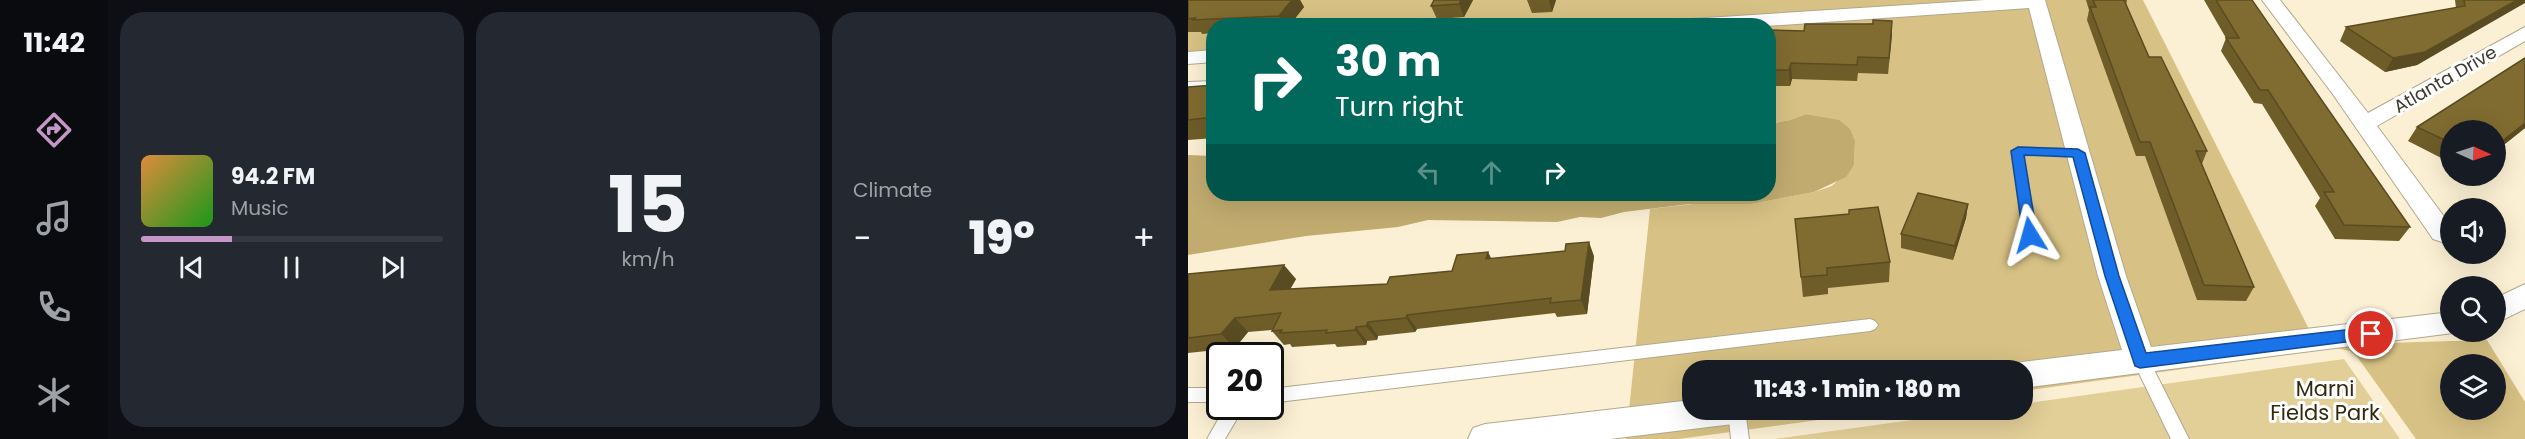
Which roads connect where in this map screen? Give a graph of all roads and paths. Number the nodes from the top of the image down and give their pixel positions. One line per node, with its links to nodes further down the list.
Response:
1 (2271, 0): 9 (street)
2 (2036, 1): 3 (street); 10 (street)
3 (1776, 19)
4 (2525, 33): 9 (street, Atlanta Drive)
5 (1206, 57): 6 (street)
6 (1188, 58)
7 (1206, 85): 8 (lane)
8 (1188, 86)
9 (2364, 124): 11 (street)
10 (2078, 153): 12 (lane); 17 (street)
11 (2440, 230)
12 (2030, 235)
13 (2525, 295): 14 (street)
14 (2506, 306)
15 (1870, 325): 19 (lane)
16 (2440, 325): 17 (street)
17 (2140, 361): 18 (street); 28 (lane)
18 (2033, 374)
19 (1284, 394)
20 (1188, 395): 21 (lane)
21 (1206, 395)
22 (1682, 416): 26 (street)
23 (1228, 420): 25 (lane)
24 (1737, 420): 27 (lane)
25 (1216, 439)
26 (1485, 439)
27 (1740, 439)
28 (2180, 439)

